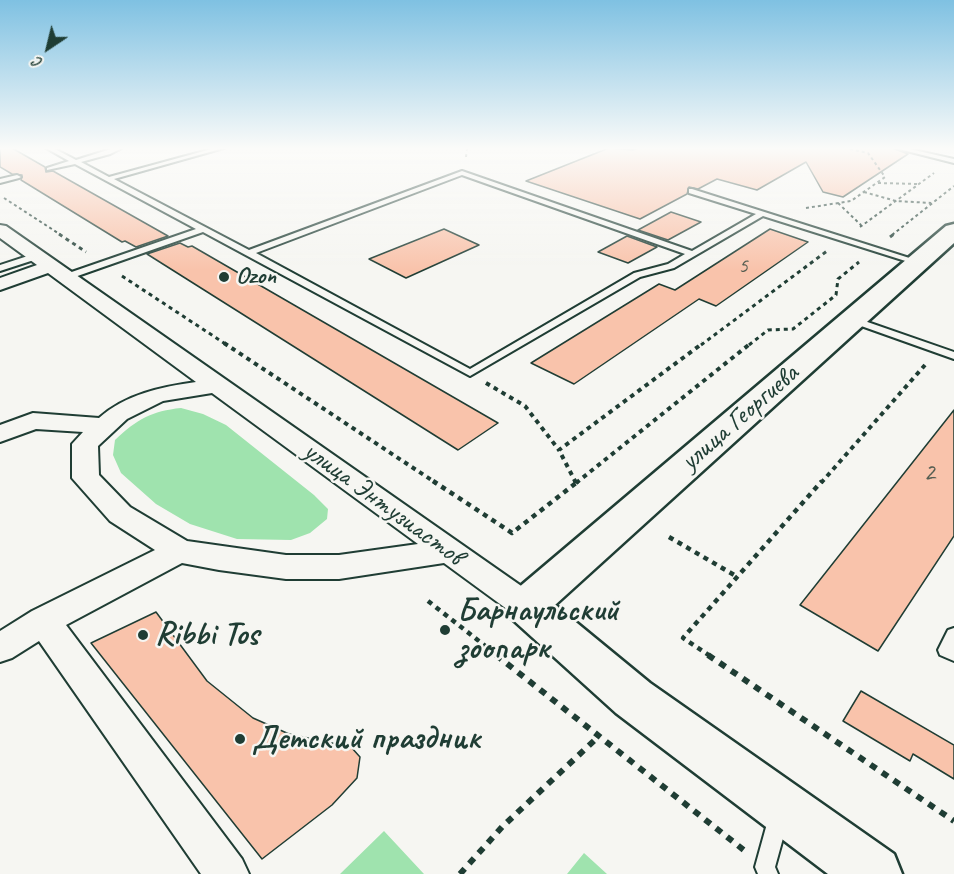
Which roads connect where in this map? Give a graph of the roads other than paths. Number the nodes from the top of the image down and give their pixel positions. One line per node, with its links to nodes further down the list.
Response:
1 (127, 189): 6 (lane)
2 (420, 189): 9 (lane)
3 (507, 189): 10 (lane)
4 (692, 191): 5 (lane)
5 (761, 214): 10 (lane); 11 (lane)
6 (203, 229): 9 (lane); 12 (lane)
7 (0, 230): 12 (street, улица Энтузиастов)
8 (954, 231): 11 (street, улица Георгиева)
9 (249, 253): 10 (lane)
10 (693, 254)
11 (918, 262): 15 (street, улица Георгиева)
12 (52, 266): 13 (lane); 14 (street); 17 (street, улица Энтузиастов)
13 (0, 268)
14 (0, 284)
15 (853, 320): 16 (lane); 22 (street, улица Георгиева)
16 (954, 356)
17 (218, 385): 18 (street); 21 (street, улица Энтузиастов)
18 (104, 426): 19 (street); 20 (street)
19 (0, 434)
20 (179, 551): 21 (street); 23 (street)
21 (450, 551): 22 (street, улица Энтузиастов)
22 (526, 606): 27 (street, улица Энтузиастов)
23 (44, 621): 25 (street); 29 (street)
24 (954, 635): 26 (lane)
25 (0, 648)
26 (954, 654)
27 (781, 807): 28 (lane); 30 (street, улица Энтузиастов)
28 (766, 871)
29 (227, 874)
30 (874, 874)

